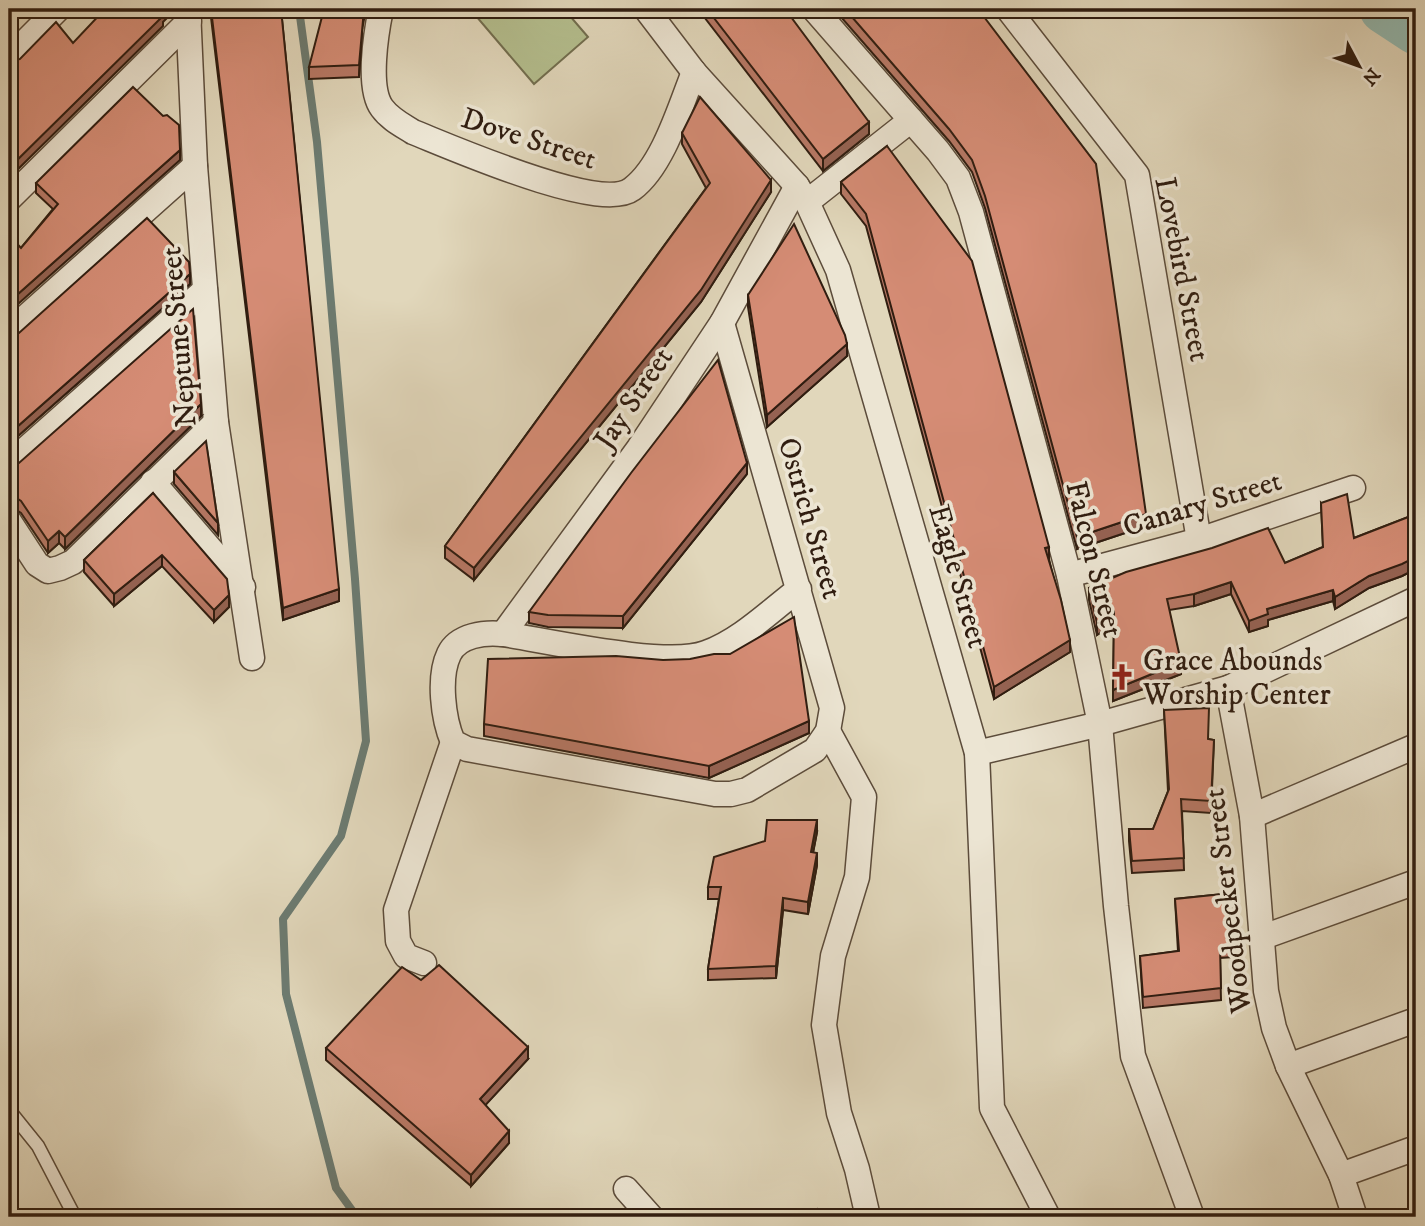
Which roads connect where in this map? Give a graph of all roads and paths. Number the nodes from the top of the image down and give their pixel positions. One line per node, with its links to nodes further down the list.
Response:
1 (58, 9): 7 (street)
2 (381, 9): 8 (street, Dove Street)
3 (646, 9): 8 (street, Eagle Street)
4 (814, 9): 9 (street, Falcon Street)
5 (1008, 9): 21 (street, Lovebird Street)
6 (189, 15): 10 (street, Neptune Street); 12 (street)
7 (9, 58)
8 (694, 72): 11 (street, Eagle Street)
9 (911, 120): 11 (street); 22 (street, Falcon Street)
10 (195, 166): 13 (street, Neptune Street); 15 (street)
11 (802, 194): 14 (street, Jay Street); 33 (street, Eagle Street)
12 (9, 199)
13 (205, 290): 16 (street, Neptune Street); 17 (street)
14 (722, 323): 24 (street, Ostrich Street); 26 (street, Jay Street)
15 (9, 332)
16 (216, 422): 18 (street); 23 (street, Neptune Street)
17 (9, 464)
18 (153, 482): 20 (street); 23 (street)
19 (1353, 488): 21 (street, Canary Street)
20 (9, 521)
21 (1199, 540): 22 (street, Canary Street)
22 (1069, 575): 29 (street, Falcon Street)
23 (243, 587): 27 (street, Neptune Street)
24 (799, 589): 26 (street); 30 (street, Ostrich Street)
25 (1416, 599): 28 (street)
26 (503, 634): 31 (street)
27 (253, 658)
28 (1228, 688): 29 (street); 34 (street, Woodpecker Street)
29 (1100, 724): 33 (street); 48 (street, Falcon Street)
30 (828, 731): 31 (street); 46 (street)
31 (453, 742): 37 (street)
32 (1416, 746): 34 (street)
33 (977, 753): 47 (street, Eagle Street)
34 (1252, 816): 36 (street, Woodpecker Street)
35 (1416, 882): 36 (street)
36 (1263, 937): 39 (street, Woodpecker Street)
37 (424, 963)
38 (1416, 1020): 39 (street)
39 (1288, 1066): 42 (street, Woodpecker Street)
40 (9, 1110): 44 (lane)
41 (1416, 1148): 42 (street)
42 (1341, 1175): 49 (street, Woodpecker Street)
43 (626, 1188): 45 (street)
44 (75, 1217)
45 (651, 1217)
46 (867, 1217)
47 (1048, 1217)
48 (1192, 1217)
49 (1355, 1217)

